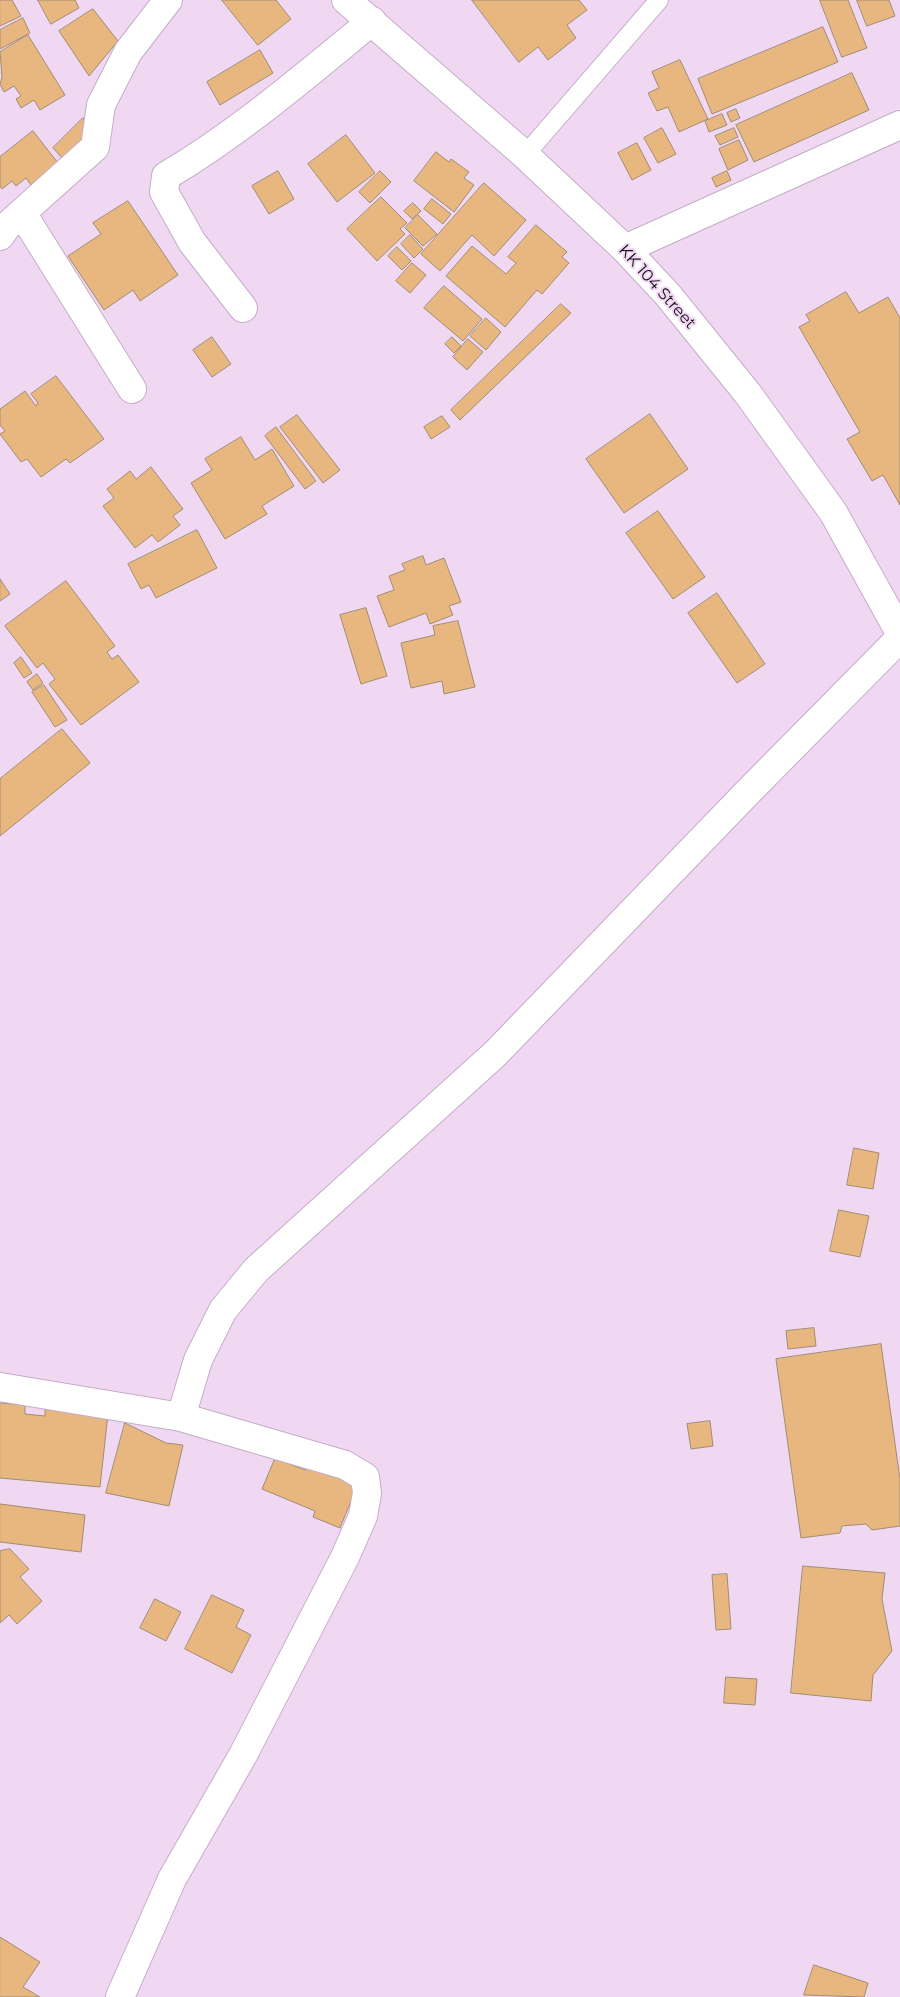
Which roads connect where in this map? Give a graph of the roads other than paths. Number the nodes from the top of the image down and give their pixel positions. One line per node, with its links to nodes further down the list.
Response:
1 (168, 0): 7 (street)
2 (346, 0): 4 (street, KK 104 Street)
3 (659, 0): 6 (lane)
4 (372, 22): 6 (street, KK 104 Street); 9 (street)
5 (900, 125): 8 (street)
6 (525, 155): 8 (street, KK 104 Street)
7 (7, 223): 10 (street)
8 (625, 249): 11 (street, KK 104 Street)
9 (243, 308)
10 (132, 390)
11 (900, 633)
12 (900, 638): 14 (street)
13 (0, 1387): 14 (street)
14 (181, 1417): 15 (street)
15 (120, 1997)

